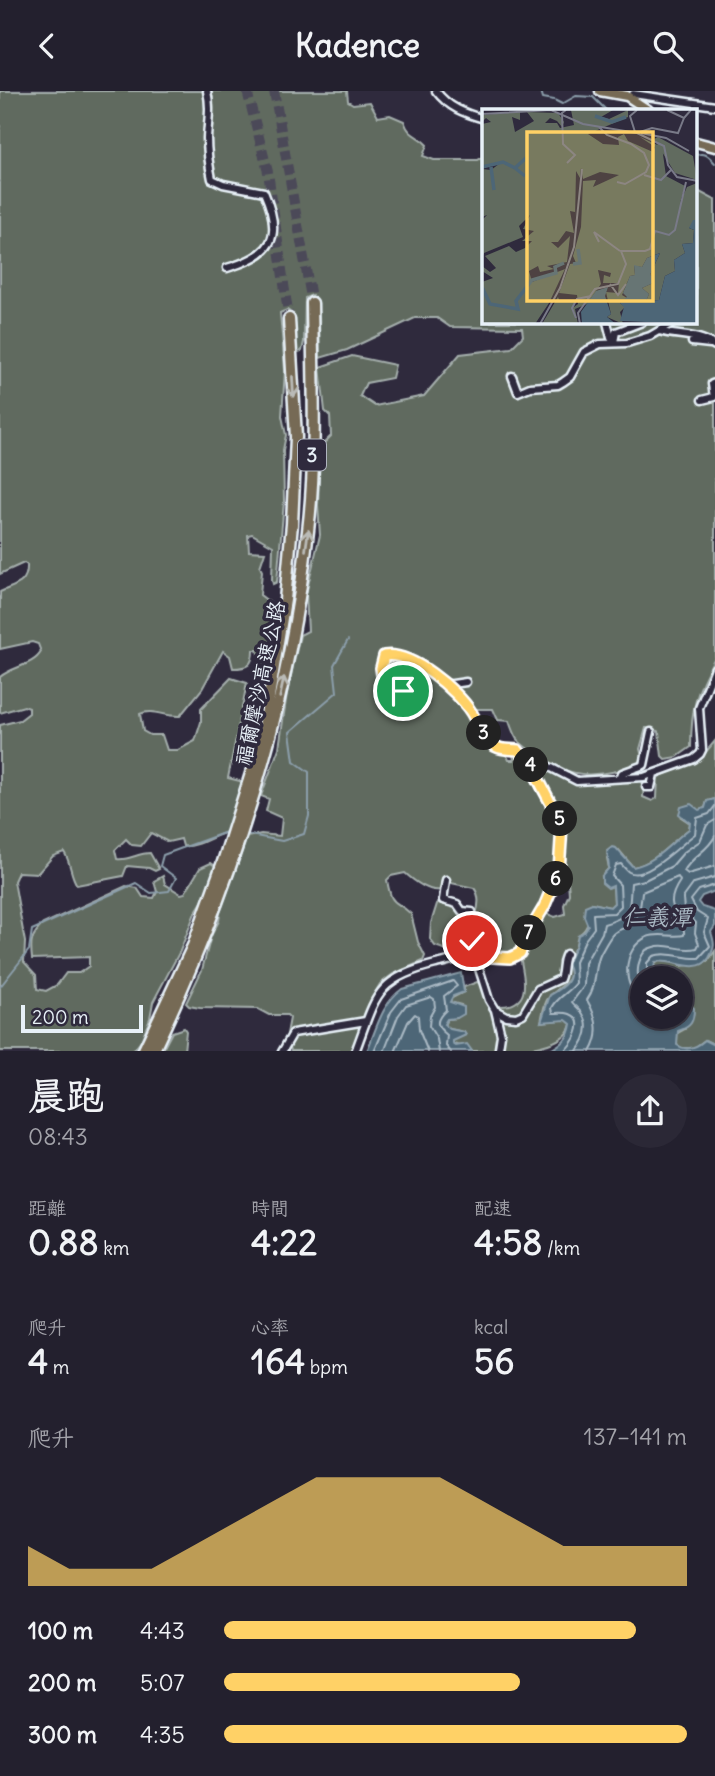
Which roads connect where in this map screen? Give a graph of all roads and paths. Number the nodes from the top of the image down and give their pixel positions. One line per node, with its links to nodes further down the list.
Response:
1 (207, 91): 12 (street)
2 (436, 91): 9 (street)
3 (600, 91): 5 (main road)
4 (642, 91): 6 (street)
5 (616, 92): 6 (main road)
6 (630, 95): 7 (street); 8 (main road)
7 (715, 106)
8 (647, 109)
9 (482, 118)
10 (698, 143): 11 (main road)
11 (715, 147)
12 (227, 268)
13 (312, 303): 34 (highway, 福爾摩沙高速公路 / 3, one-way to 13)
14 (289, 319): 34 (highway, 福爾摩沙高速公路 / 3, one-way to 34)
15 (608, 324): 19 (street)
16 (635, 324): 19 (street)
17 (671, 324): 18 (street)
18 (659, 331): 19 (street); 21 (street)
19 (614, 342): 22 (street)
20 (692, 342): 21 (street)
21 (713, 345)
22 (512, 376)
23 (715, 383): 24 (street)
24 (702, 400)
25 (715, 668): 31 (street)
26 (466, 682): 27 (street)
27 (446, 685): 28 (street); 30 (street)
28 (410, 713)
29 (652, 732): 32 (street)
30 (532, 767): 32 (street); 38 (street)
31 (654, 774): 32 (street); 33 (street)
32 (620, 778)
33 (646, 787)
34 (248, 799): 35 (highway, 福爾摩沙高速公路 / 3)
35 (227, 863): 43 (highway, 福爾摩沙高速公路 / 3); 44 (highway, 福爾摩沙高速公路 / 3)
36 (446, 880): 39 (street)
37 (566, 954): 40 (street)
38 (475, 956): 39 (street); 40 (street)
39 (458, 959): 41 (street)
40 (495, 1010): 42 (street)
41 (366, 1021): 45 (street); 46 (street)
42 (499, 1048)
43 (143, 1051)
44 (153, 1051)
45 (283, 1051)
46 (355, 1051)

